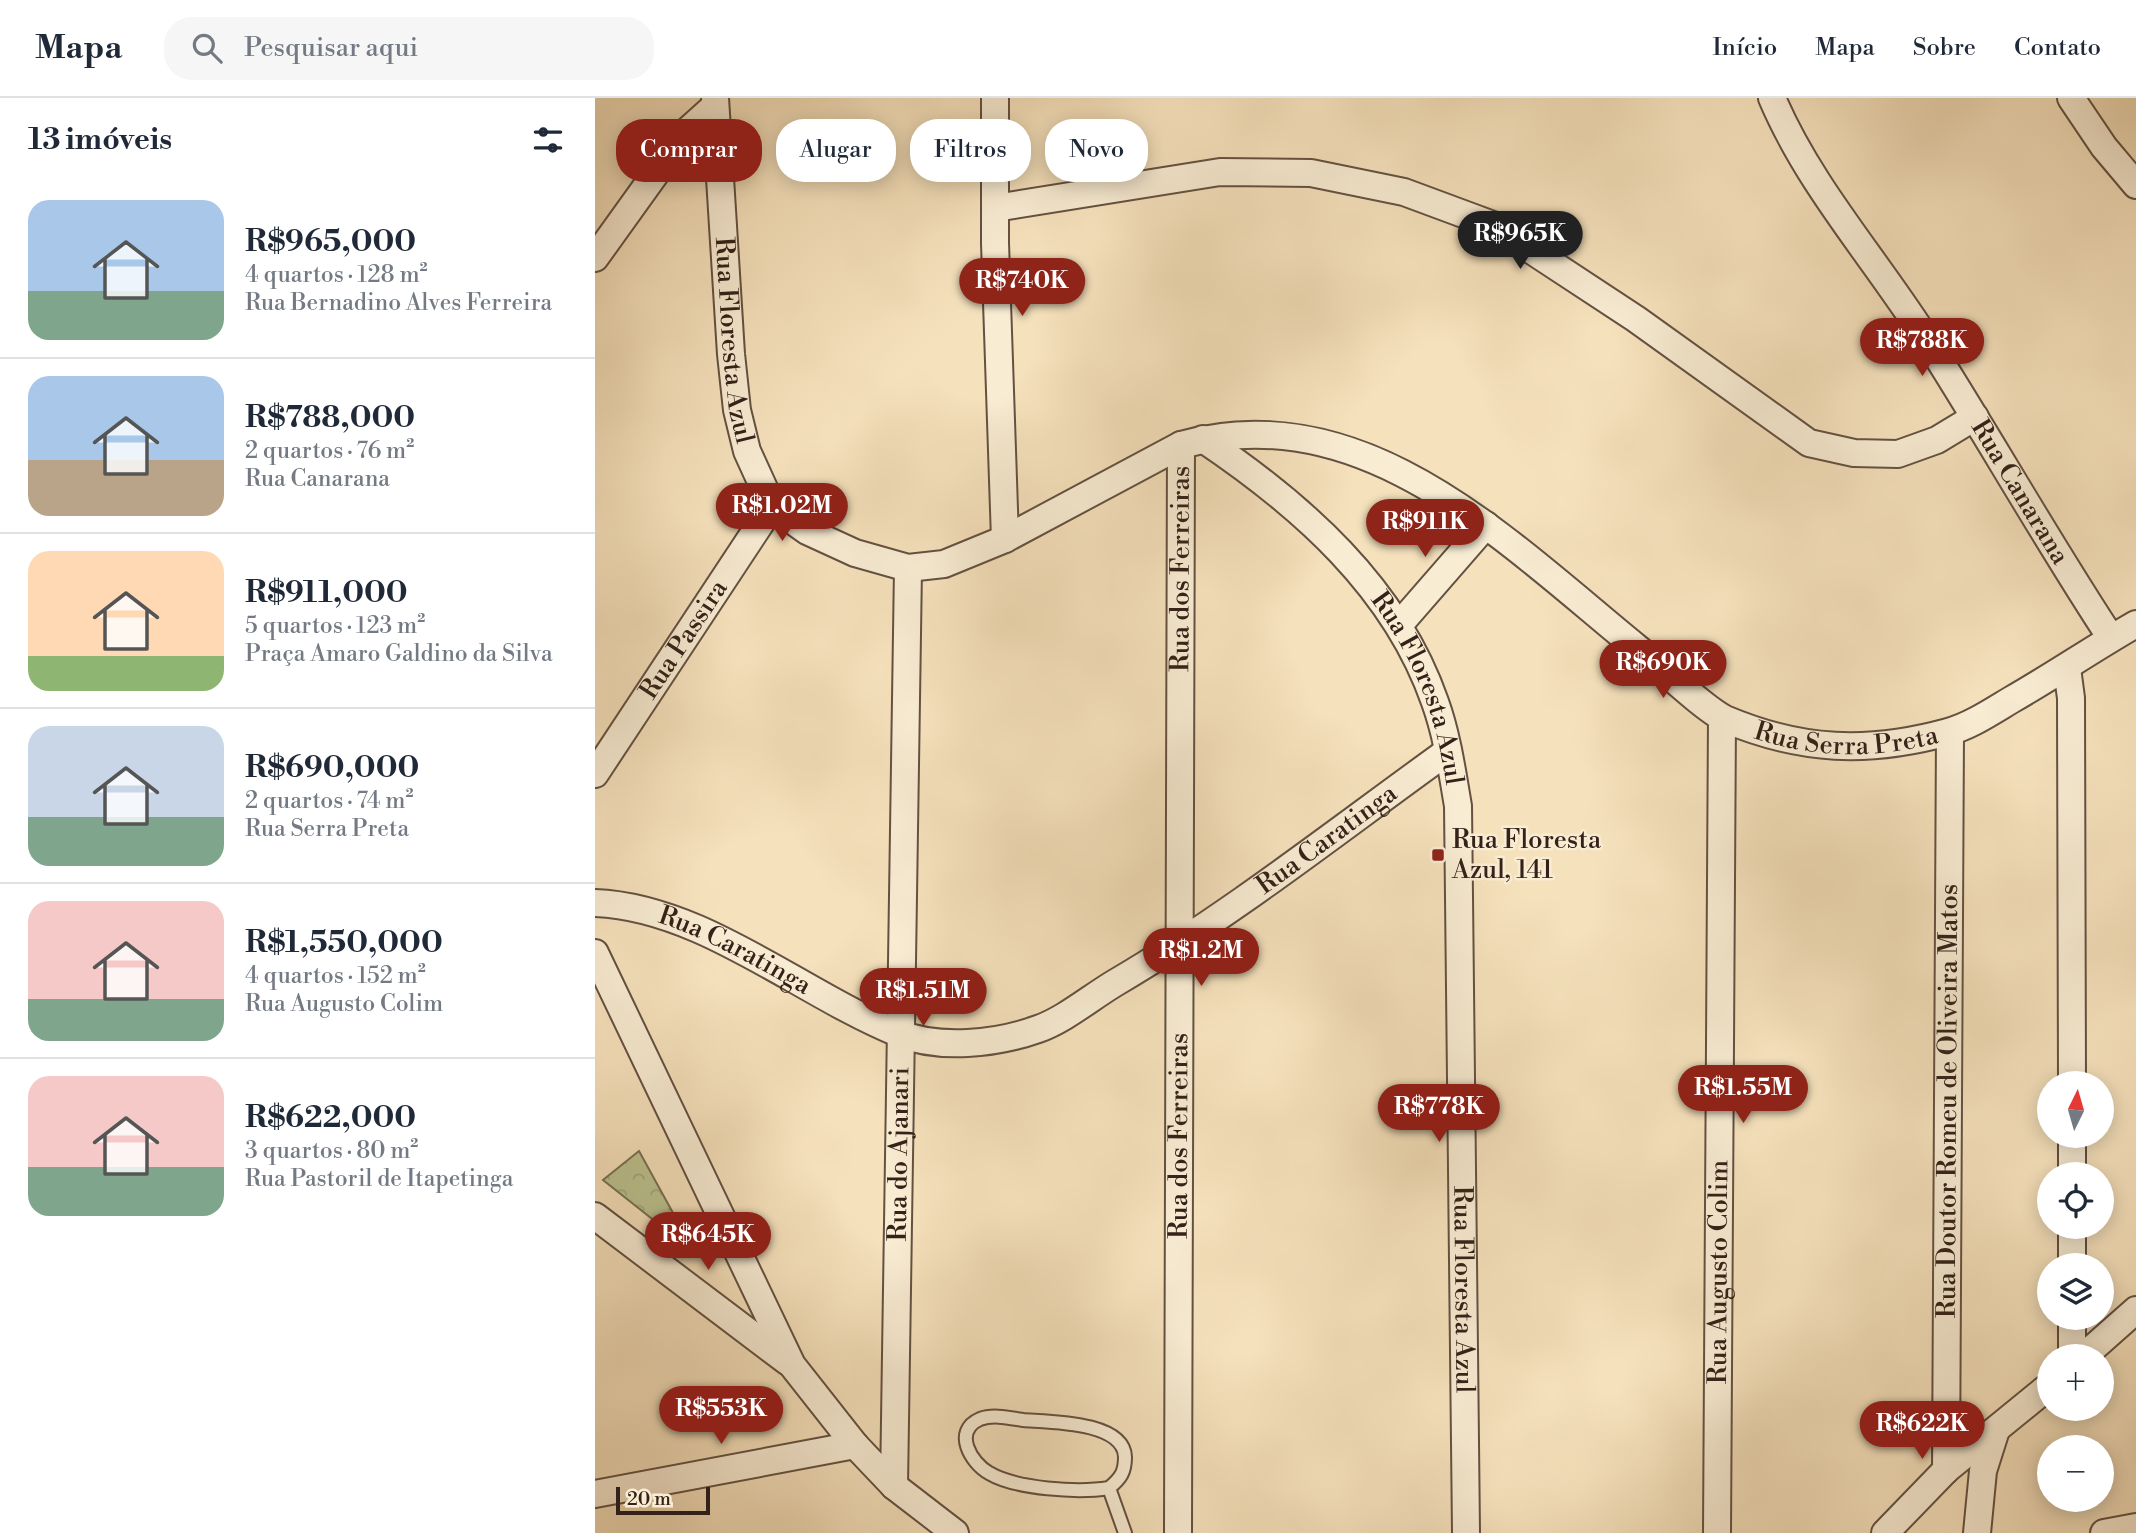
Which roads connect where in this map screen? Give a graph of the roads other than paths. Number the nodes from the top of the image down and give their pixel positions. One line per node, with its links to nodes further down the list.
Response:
1 (995, 98): 6 (street)
2 (1772, 98): 8 (street, Rua Canarana)
3 (2071, 98): 5 (street)
4 (715, 102): 7 (street); 10 (street, Rua Floresta Azul)
5 (2136, 185)
6 (995, 208): 8 (street); 12 (street)
7 (595, 258)
8 (1975, 417): 16 (street, Rua Canarana)
9 (1192, 442): 11 (street, Rua Serra Preta); 12 (street); 15 (street, Rua Floresta Azul); 23 (street, Rua dos Ferreiras)
10 (772, 506): 13 (street); 21 (street, Rua Passira)
11 (1486, 525): 15 (street); 18 (street, Rua Serra Preta)
12 (1005, 539): 13 (street)
13 (908, 569): 25 (street, Rua do Ajanari)
14 (2136, 624): 16 (street, Rua Serra Preta)
15 (1399, 625): 20 (street, Rua Floresta Azul)
16 (2111, 638): 17 (street, Rua Serra Preta)
17 (2067, 668): 19 (street, Rua Serra Preta); 26 (street)
18 (1722, 718): 19 (street, Rua Serra Preta); 43 (street, Rua Augusto Colim)
19 (1950, 732): 34 (street, Rua Doutor Romeu de Oliveira Matos)
20 (1448, 751): 23 (street, Rua Caratinga); 42 (street, Rua Floresta Azul)
21 (595, 774)
22 (595, 903): 25 (street, Rua Caratinga)
23 (1178, 946): 25 (street, Rua Caratinga); 41 (street, Rua dos Ferreiras)
24 (595, 953): 30 (street)
25 (899, 1034): 35 (street, Rua do Ajanari)
26 (2072, 1071)
27 (595, 1216): 30 (street)
28 (2136, 1310): 29 (street)
29 (2098, 1344)
30 (792, 1365): 33 (street)
31 (2037, 1396): 32 (street)
32 (1996, 1430): 34 (street); 45 (street)
33 (855, 1444): 35 (street); 37 (street)
34 (1946, 1470): 44 (street)
35 (894, 1486): 39 (street)
36 (1109, 1488): 36 (lane); 40 (lane)
37 (595, 1494)
38 (2136, 1527): 46 (street)
39 (955, 1533)
40 (1125, 1533)
41 (1178, 1533)
42 (1466, 1533)
43 (1717, 1533)
44 (1885, 1533)
45 (1977, 1533)
46 (2104, 1533)

